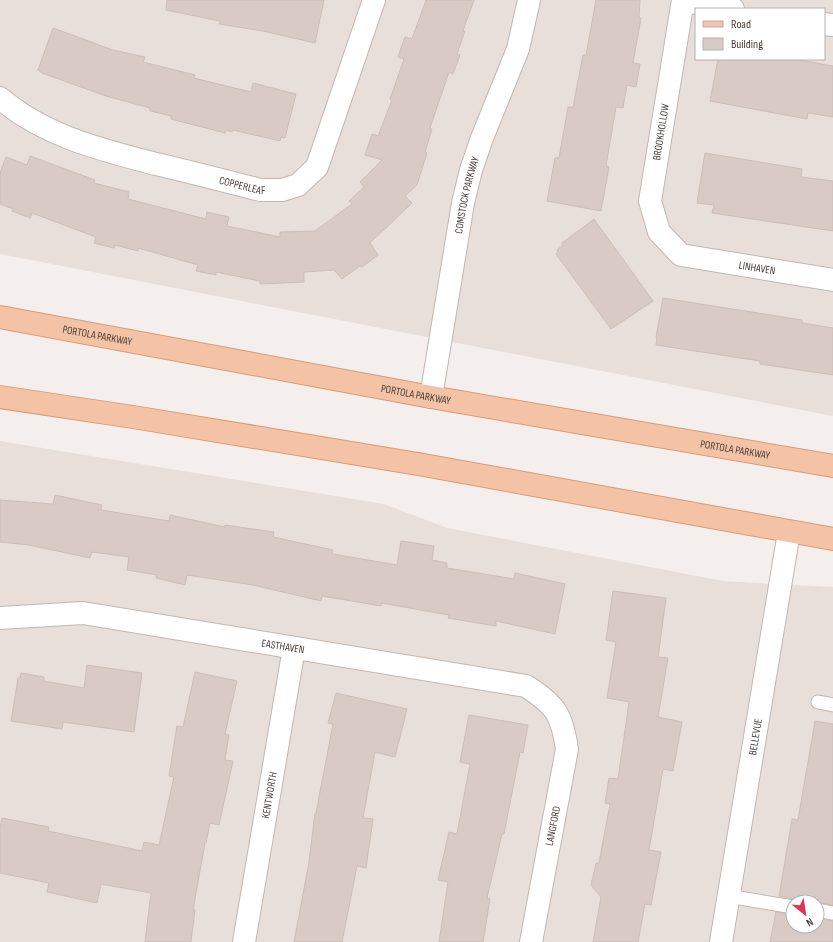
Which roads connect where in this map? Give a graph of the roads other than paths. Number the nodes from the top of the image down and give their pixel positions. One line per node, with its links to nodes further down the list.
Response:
1 (374, 0): 5 (street, COPPERLEAF)
2 (529, 0): 9 (street, COMSTOCK PARKWAY)
3 (683, 0): 4 (street); 6 (street, BROOKHOLLOW)
4 (727, 8)
5 (0, 98)
6 (681, 255): 7 (street, LINHAVEN)
7 (833, 280)
8 (0, 317): 9 (main road, PORTOLA PARKWAY)
9 (431, 397): 11 (main road, PORTOLA PARKWAY)
10 (0, 398): 12 (main road)
11 (833, 466)
12 (789, 532): 13 (main road); 19 (street, BELLEVUE)
13 (833, 540)
14 (0, 618): 15 (street, EASTHAVEN)
15 (294, 648): 18 (street, EASTHAVEN); 21 (street, KENTWORTH)
16 (818, 702): 17 (lane)
17 (833, 705)
18 (556, 711): 22 (street, LANGFORD)
19 (728, 896): 20 (lane); 23 (street, BELLEVUE)
20 (785, 905)
21 (244, 942)
22 (531, 942)
23 (720, 942)

